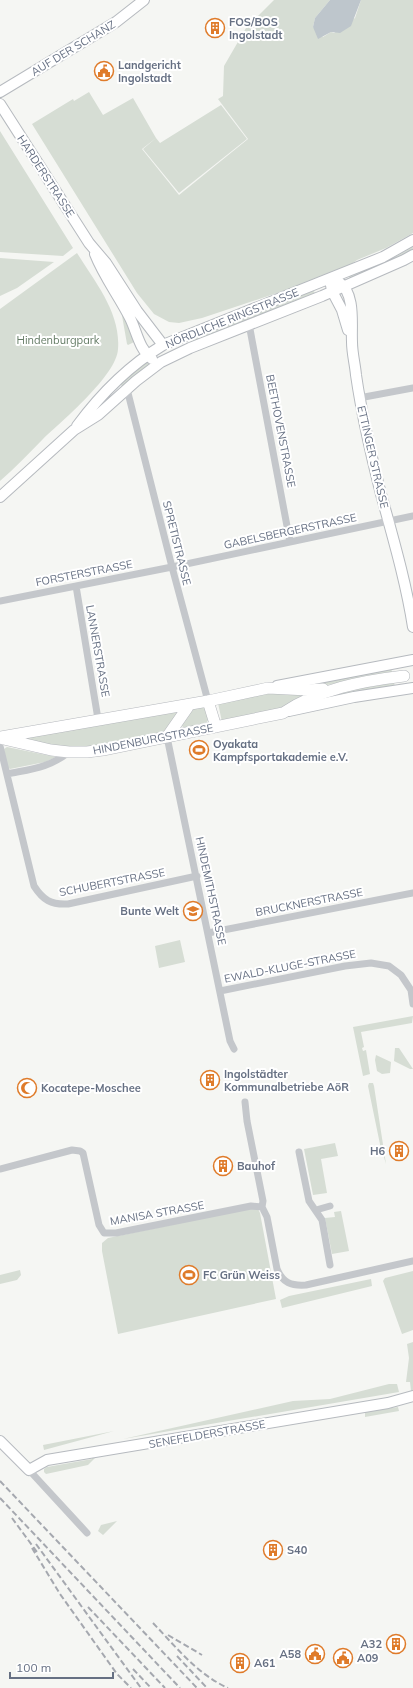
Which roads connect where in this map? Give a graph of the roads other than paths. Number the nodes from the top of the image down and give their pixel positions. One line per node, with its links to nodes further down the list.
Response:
1 (144, 0): 2 (main road, AUF DER SCHANZ)
2 (0, 92)
3 (0, 104): 5 (main road, HARDERSTRASSE)
4 (413, 240): 7 (main road, NÖRDLICHE RINGSTRASSE)
5 (92, 248): 11 (main road, HARDERSTRASSE); 13 (main road, HARDERSTRASSE)
6 (413, 255): 8 (main road, NÖRDLICHE RINGSTRASSE)
7 (332, 278): 8 (main road); 9 (main road); 13 (main road, NÖRDLICHE RINGSTRASSE)
8 (344, 286): 9 (main road, NÖRDLICHE RINGSTRASSE); 12 (main road, ETTINGER STRASSE)
9 (332, 291): 10 (main road, NÖRDLICHE RINGSTRASSE); 12 (main road)
10 (249, 324): 15 (main road, NÖRDLICHE RINGSTRASSE); 24 (street, BEETHOVENSTRASSE)
11 (139, 341): 14 (main road, HARDERSTRASSE); 16 (main road)
12 (352, 343): 19 (main road, ETTINGER STRASSE)
13 (163, 345): 14 (main road, NÖRDLICHE RINGSTRASSE); 15 (main road)
14 (147, 355): 15 (main road); 16 (main road, NÖRDLICHE RINGSTRASSE)
15 (162, 362): 18 (main road, NÖRDLICHE RINGSTRASSE)
16 (128, 372): 20 (main road, NÖRDLICHE RINGSTRASSE)
17 (413, 388): 19 (street)
18 (127, 389): 20 (main road, NÖRDLICHE RINGSTRASSE); 25 (street, SPRETISTRASSE)
19 (359, 398): 23 (main road, ETTINGER STRASSE)
20 (74, 430): 21 (main road, NÖRDLICHE RINGSTRASSE)
21 (0, 497)
22 (413, 516): 23 (street, GABELSBERGERSTRASSE)
23 (388, 521): 24 (street, GABELSBERGERSTRASSE); 28 (main road, ETTINGER STRASSE)
24 (290, 542): 25 (street, GABELSBERGERSTRASSE)
25 (172, 567): 26 (street, FORSTERSTRASSE); 34 (street, SPRETISTRASSE)
26 (76, 586): 27 (street, FORSTERSTRASSE); 37 (street, LANNERSTRASSE)
27 (0, 601)
28 (413, 627)
29 (413, 660): 31 (main road, HINDENBURGSTRASSE)
30 (404, 676): 32 (main road, HINDENBURGSTRASSE)
31 (268, 688): 32 (main road, HINDENBURGSTRASSE); 34 (main road, HINDENBURGSTRASSE)
32 (334, 688): 36 (main road, HINDENBURGSTRASSE)
33 (413, 688): 36 (main road, HINDENBURGSTRASSE)
34 (208, 701): 35 (main road, HINDENBURGSTRASSE); 38 (main road)
35 (190, 704): 37 (main road, HINDENBURGSTRASSE); 39 (main road)
36 (283, 713): 38 (main road, HINDENBURGSTRASSE)
37 (98, 719): 40 (main road, HINDENBURGSTRASSE)
38 (216, 727): 39 (main road, HINDENBURGSTRASSE)
39 (167, 737): 42 (main road, HINDENBURGSTRASSE); 44 (street, HINDEMITHSTRASSE)
40 (0, 738): 42 (main road, HINDENBURGSTRASSE)
41 (0, 746): 43 (street, SCHUBERTSTRASSE)
42 (69, 752): 43 (street)
43 (7, 774): 44 (street, SCHUBERTSTRASSE)
44 (197, 876): 46 (street, HINDEMITHSTRASSE)
45 (413, 892): 46 (street, BRUCKNERSTRASSE)
46 (208, 933): 47 (street, HINDEMITHSTRASSE)
47 (220, 991): 48 (street, EWALD-KLUGE-STRASSE); 49 (street, HINDEMITHSTRASSE)
48 (413, 1004)
49 (234, 1049)
50 (245, 1102): 54 (street)
51 (299, 1152): 55 (street)
52 (0, 1169): 54 (street, MANISA STRASSE)
53 (330, 1206): 55 (street)
54 (262, 1207): 56 (street)
55 (316, 1210): 57 (street)
56 (413, 1261)
57 (330, 1265)
58 (413, 1396): 60 (main road, SENEFELDERSTRASSE)
59 (413, 1401): 60 (main road, SENEFELDERSTRASSE)
60 (388, 1403): 62 (main road, SENEFELDERSTRASSE)
61 (0, 1441): 62 (main road)
62 (29, 1470): 63 (street)
63 (87, 1532)

